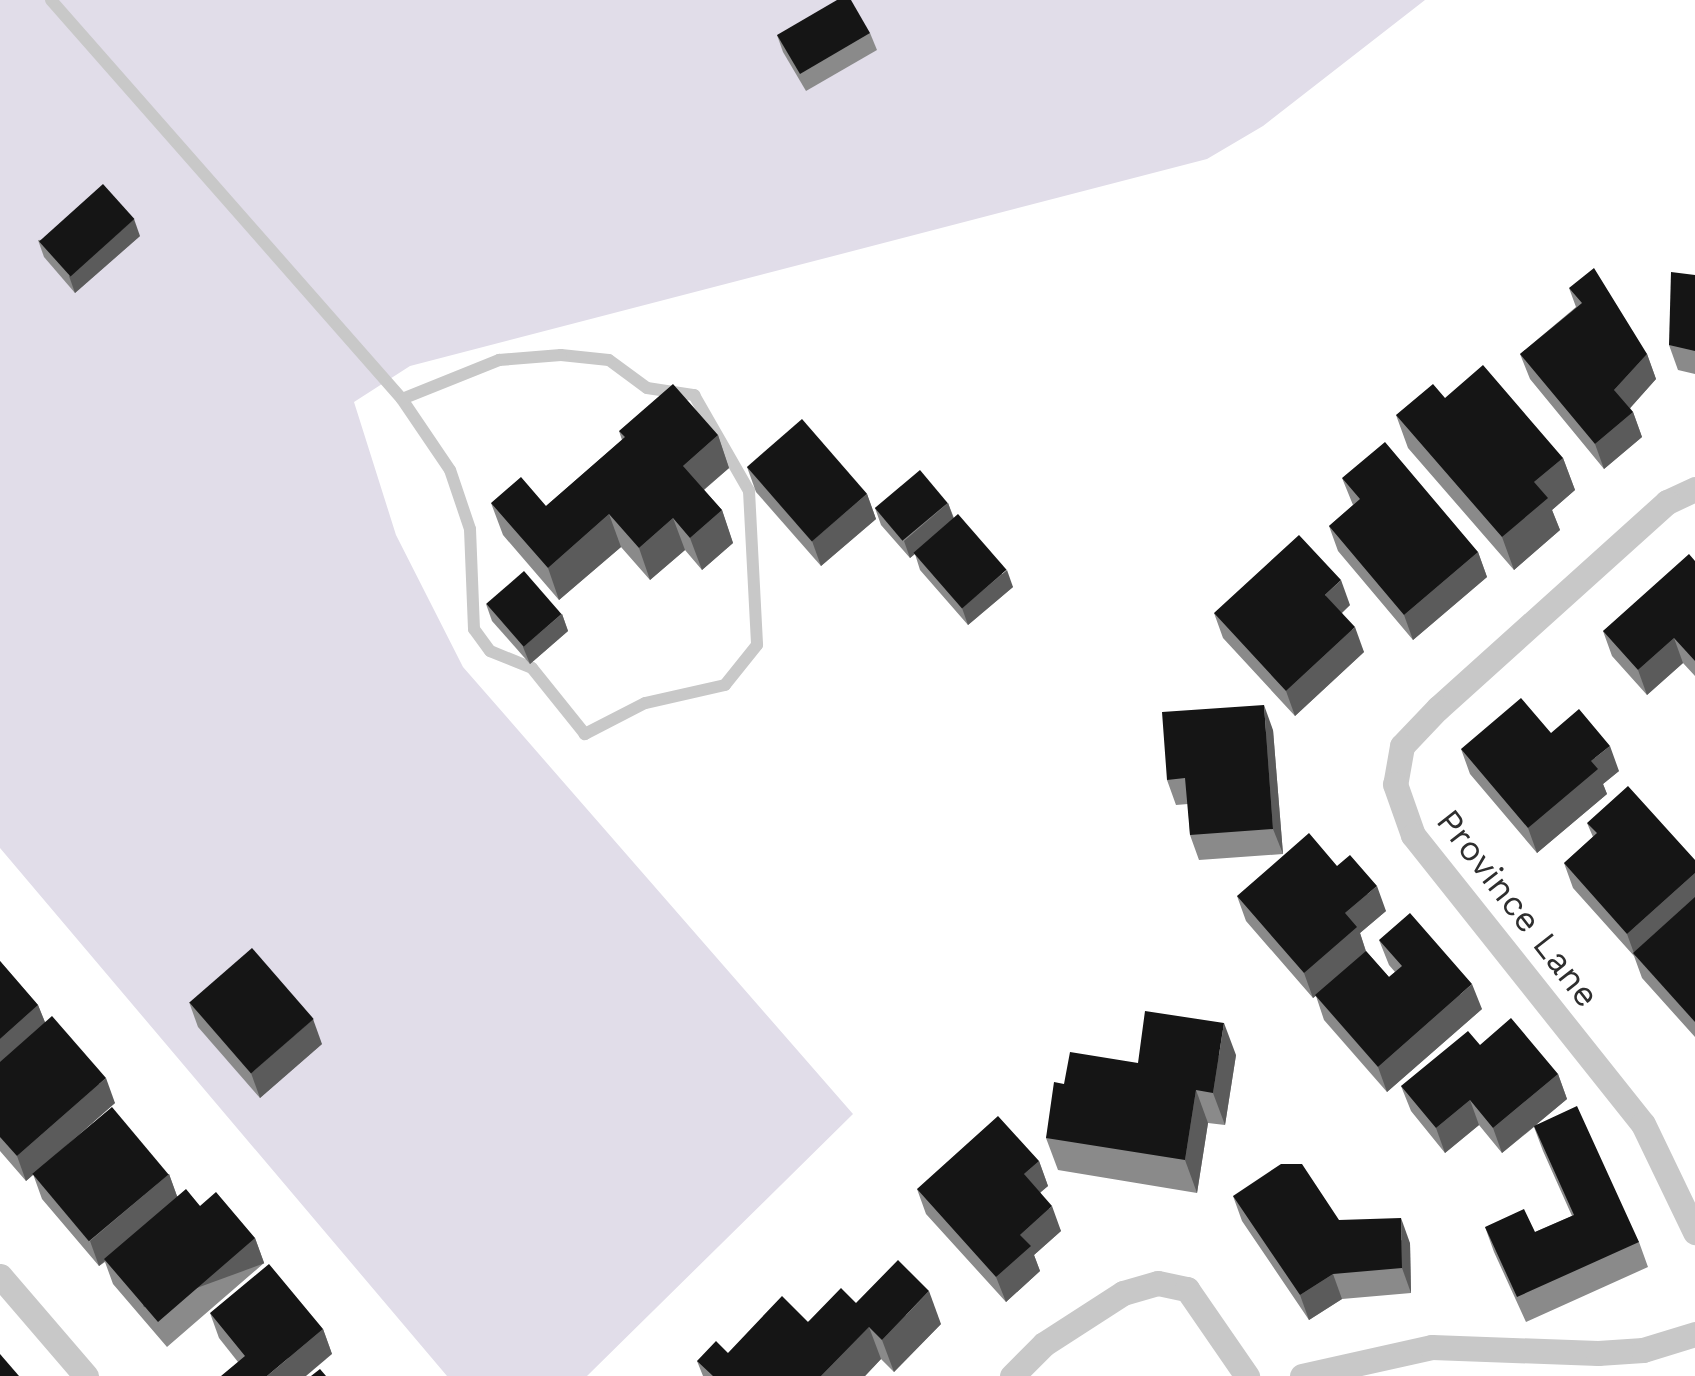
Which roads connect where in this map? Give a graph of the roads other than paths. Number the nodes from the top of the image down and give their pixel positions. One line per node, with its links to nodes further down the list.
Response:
1 (51, 0): 2 (lane)
2 (402, 399): 2 (lane)
3 (1695, 489): 4 (street, Province Lane)
4 (1695, 1232)
5 (0, 1276): 7 (street)
6 (1695, 1334): 10 (street)
7 (86, 1376)
8 (1012, 1376): 9 (street)
9 (1247, 1376)
10 (1302, 1376)

